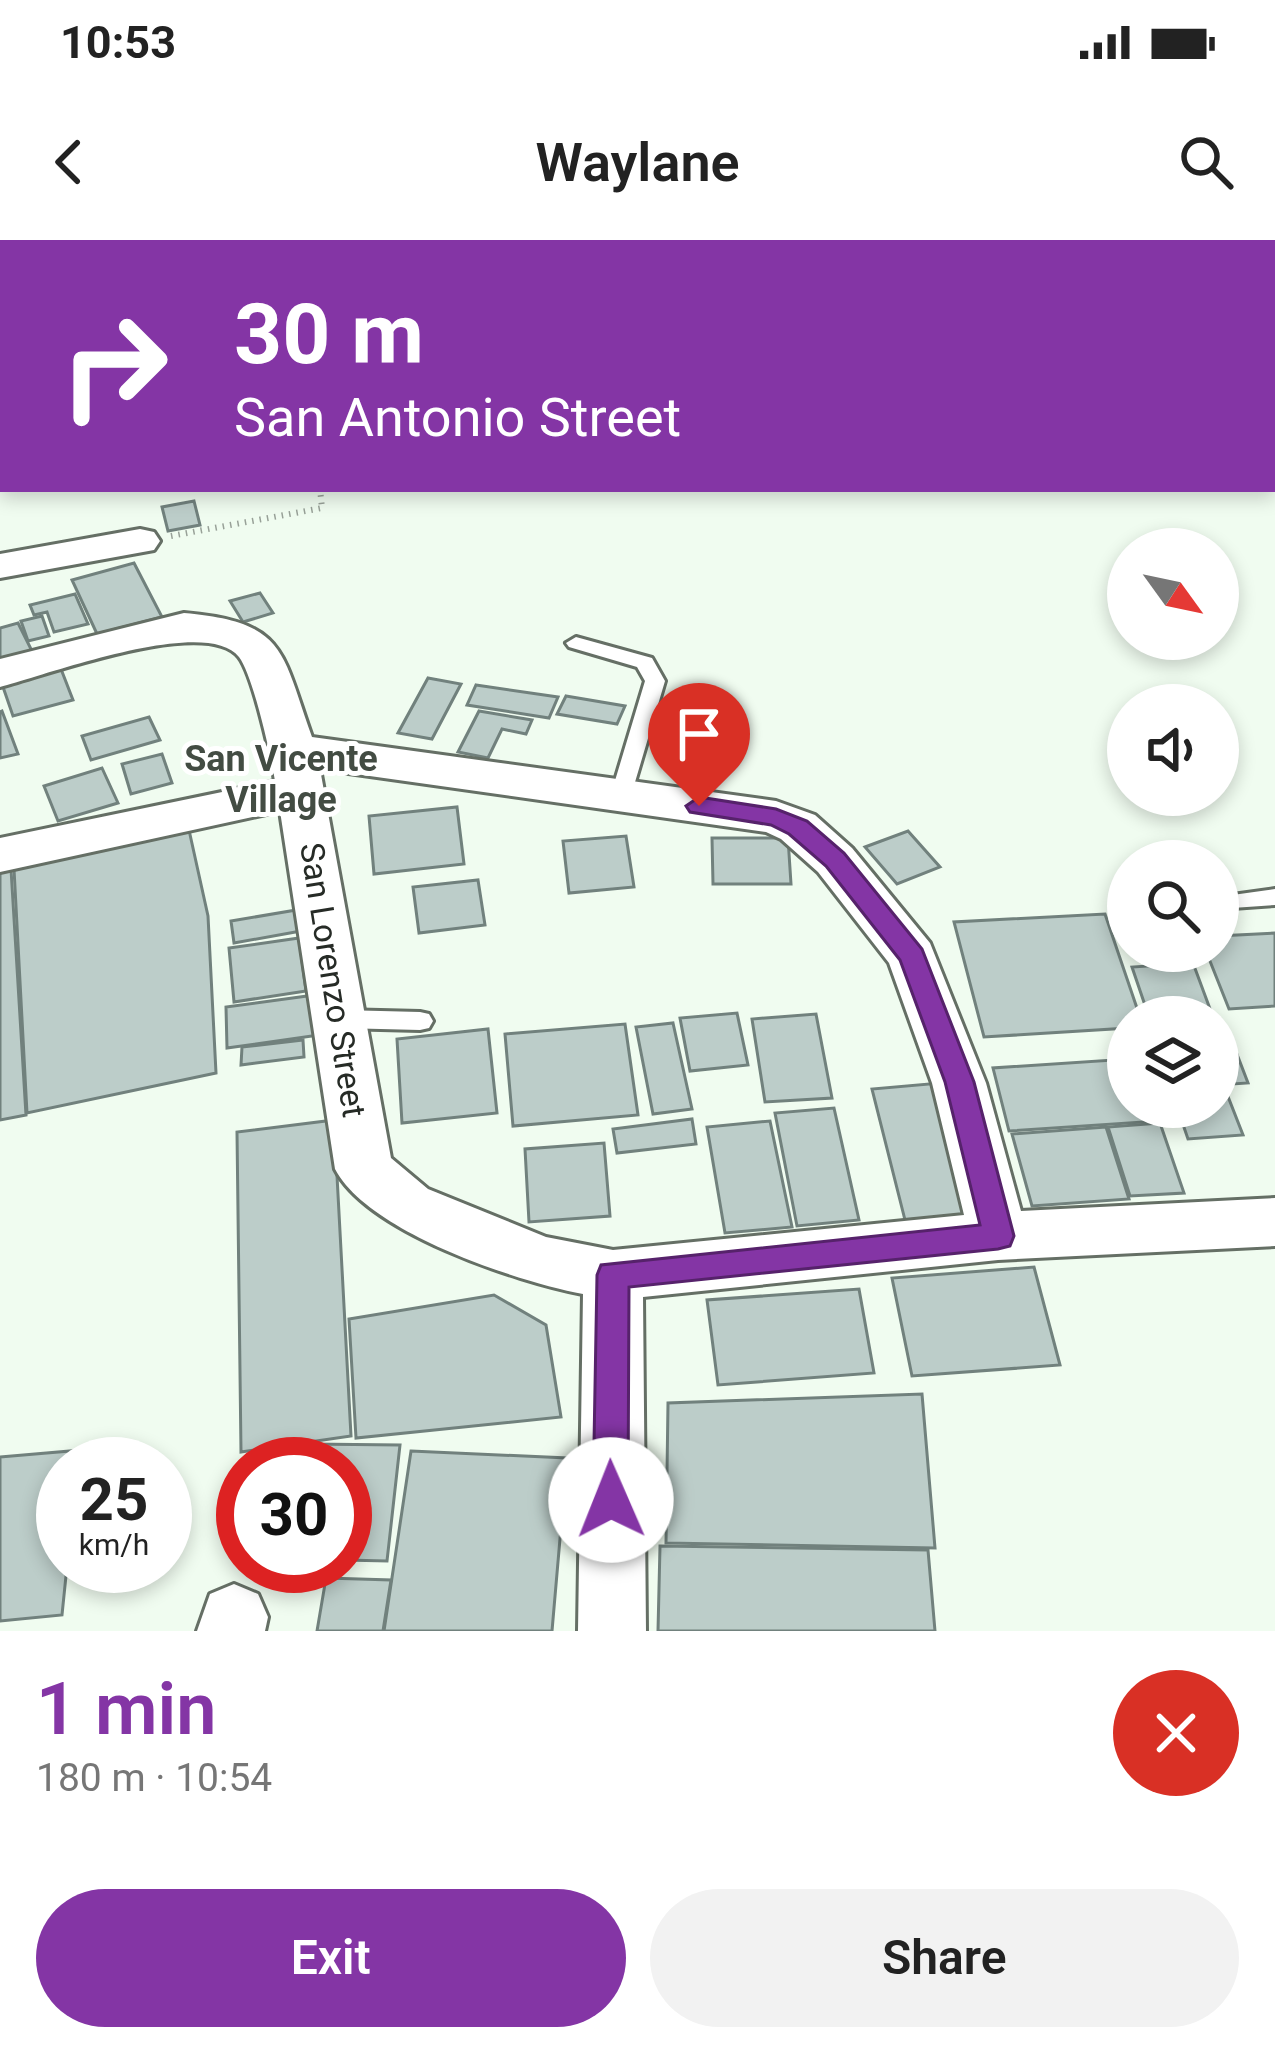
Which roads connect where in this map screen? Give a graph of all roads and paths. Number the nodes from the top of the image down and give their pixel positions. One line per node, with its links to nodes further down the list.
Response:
1 (320, 492): 2 (path)
2 (140, 541): 3 (street)
3 (0, 566)
4 (577, 643): 7 (lane)
5 (0, 673): 6 (street, San Lorenzo Street)
6 (297, 771): 7 (street); 8 (street); 11 (street, San Lorenzo Street)
7 (622, 794): 14 (street)
8 (0, 855)
9 (1275, 897): 10 (lane)
10 (1239, 901)
11 (340, 1019): 12 (lane); 15 (street, San Lorenzo Street)
12 (420, 1021)
13 (1275, 1222): 14 (street, San Lorenzo Street)
14 (998, 1236): 15 (street, San Lorenzo Street)
15 (613, 1275): 16 (street)
16 (612, 1631)

